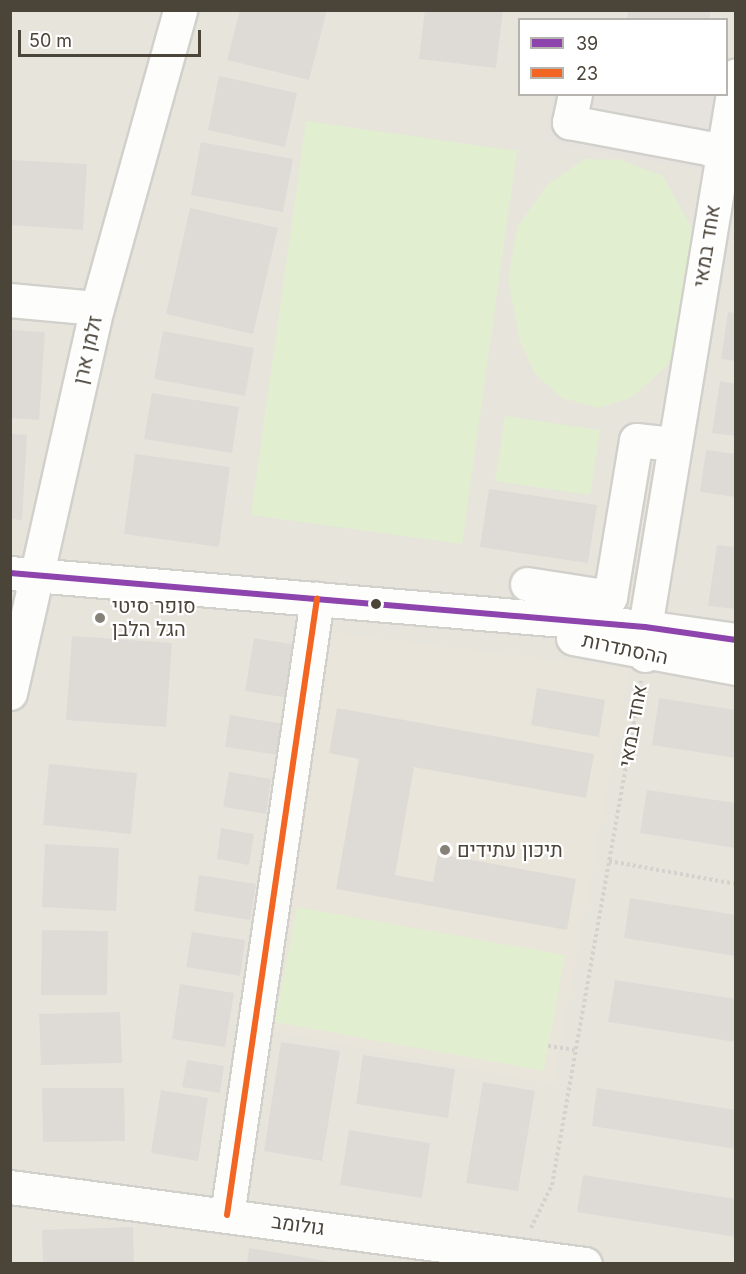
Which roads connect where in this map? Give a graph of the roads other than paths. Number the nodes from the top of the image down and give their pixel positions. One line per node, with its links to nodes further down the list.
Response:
1 (180, 10): 6 (street, זלמן ארן)
2 (732, 87): 4 (street, אחד במאי)
3 (575, 96): 4 (street)
4 (722, 156): 7 (street, אחד במאי)
5 (10, 300): 6 (street)
6 (98, 308): 8 (street, זלמן ארן)
7 (675, 444): 9 (street); 12 (street, אחד במאי)
8 (23, 574): 10 (street, ההסתדרות); 14 (street, זלמן ארן)
9 (527, 584)
10 (317, 599): 12 (street, ההסתדרות); 16 (street)
11 (735, 640): 12 (street, ההסתדרות)
12 (645, 641): 13 (street, ההסתדרות)
13 (735, 668)
14 (10, 693)
15 (10, 1187): 16 (street, גולומב)
16 (227, 1215): 17 (street, גולומב)
17 (518, 1259): 18 (street, גולומב)
18 (585, 1263)

